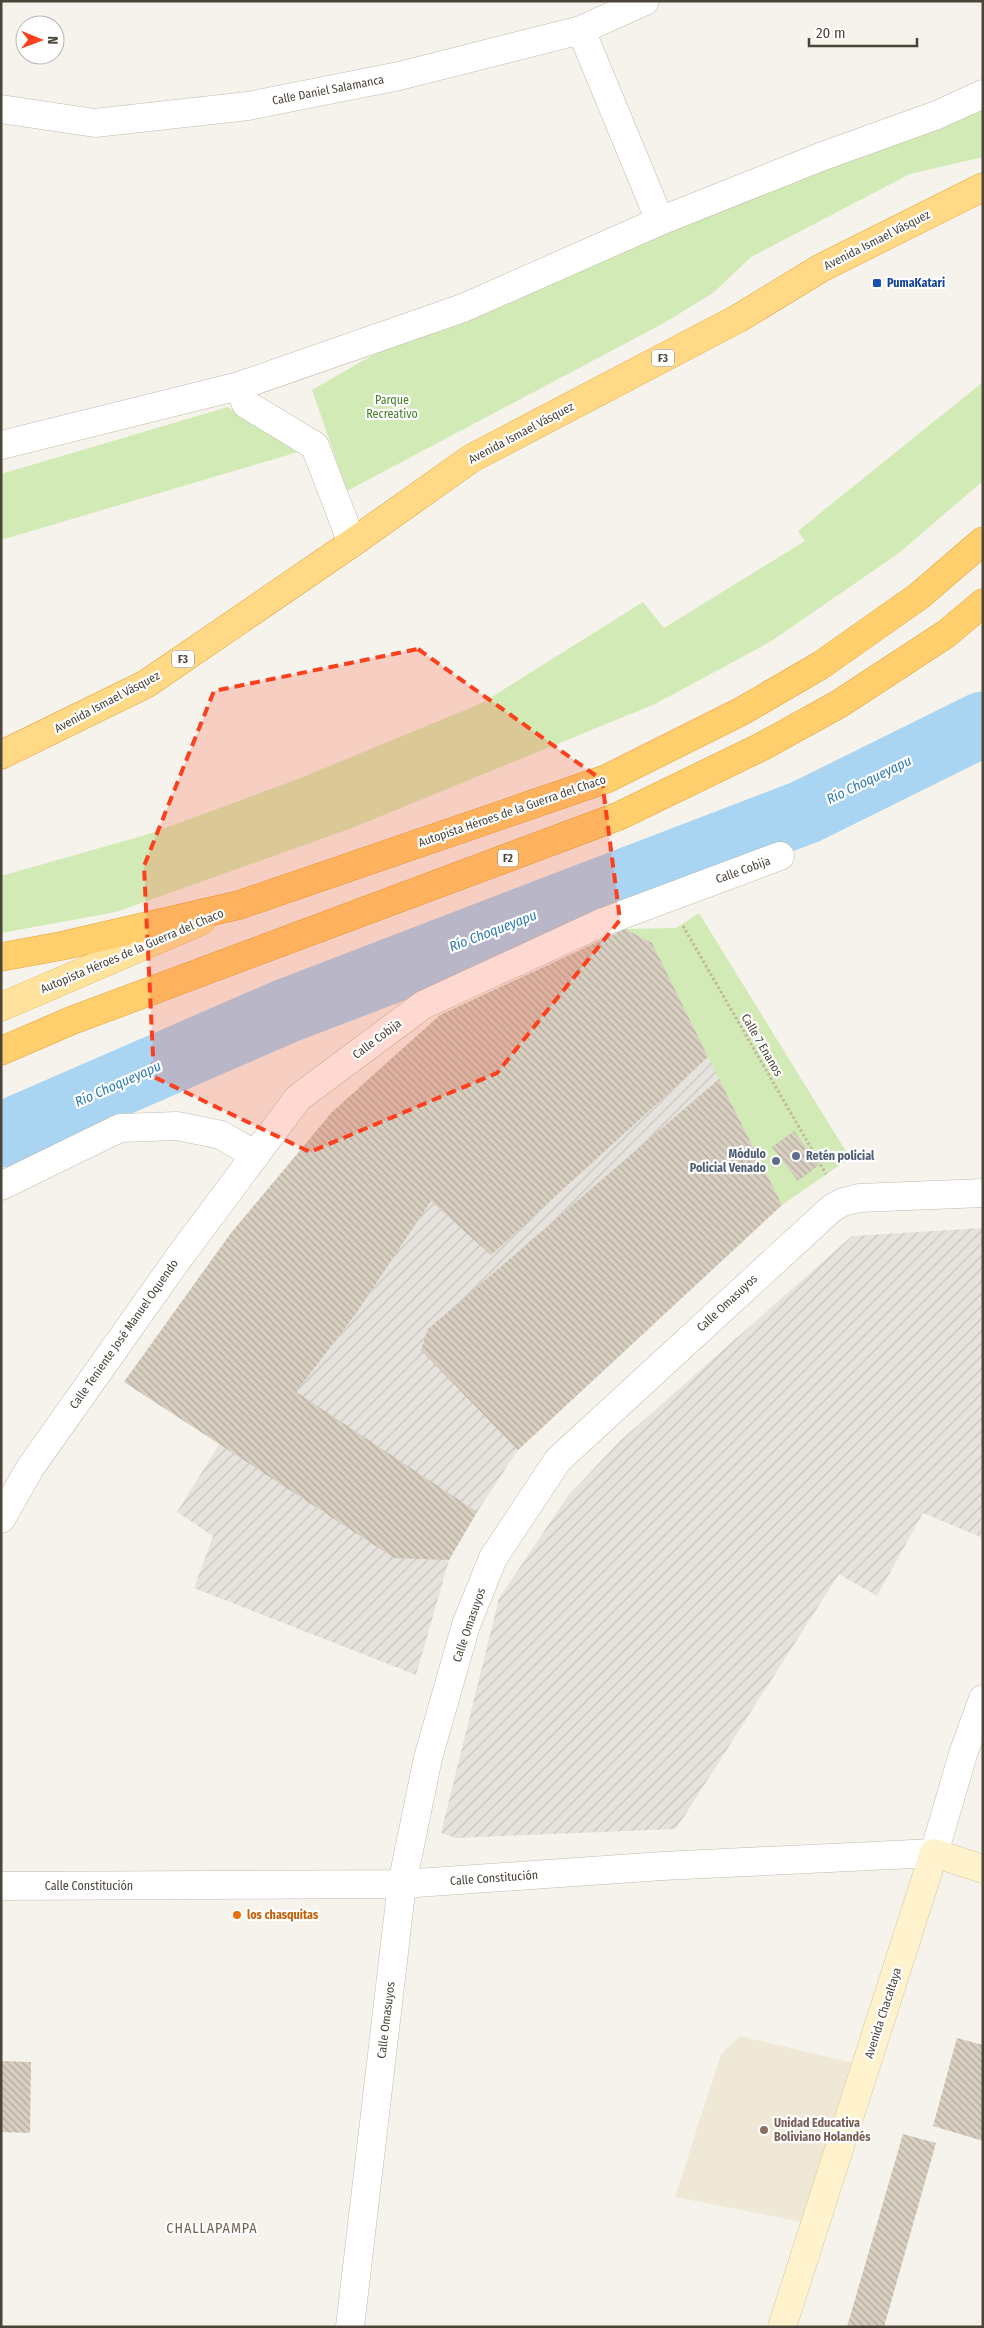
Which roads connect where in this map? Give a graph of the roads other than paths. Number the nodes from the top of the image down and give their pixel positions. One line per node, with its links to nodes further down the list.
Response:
1 (644, 1): 2 (street, Calle Daniel Salamanca)
2 (581, 30): 4 (street, Calle Daniel Salamanca); 6 (street)
3 (983, 94): 6 (street)
4 (1, 109)
5 (983, 187): 10 (highway, Avenida Ismael Vásquez / F3)
6 (660, 221): 7 (street)
7 (239, 386): 8 (street); 10 (street)
8 (2, 445)
9 (983, 540): 14 (highway, Autopista Héroes de la Guerra del Chaco)
10 (352, 543): 12 (highway, Avenida Ismael Vásquez / F3)
11 (983, 603): 17 (highway, F2)
12 (1, 755)
13 (780, 856): 20 (street, Calle Cobija)
14 (239, 905): 15 (highway); 16 (main road, Autopista Héroes de la Guerra del Chaco)
15 (1, 957)
16 (1, 1007)
17 (73, 1020): 18 (highway, F2); 19 (highway)
18 (1, 1051)
19 (1, 1061)
20 (256, 1156): 21 (street); 23 (street, Calle Teniente José Manuel Oquendo)
21 (1, 1186)
22 (983, 1193): 27 (street, Calle Omasuyos)
23 (1, 1519)
24 (983, 1699): 25 (street, Avenida Chacaltaya)
25 (934, 1853): 26 (main road, Calle Constitución); 27 (street, Calle Constitución); 30 (main road, Avenida Chacaltaya)
26 (983, 1869)
27 (402, 1884): 28 (street, Calle Constitución); 29 (street, Calle Omasuyos)
28 (1, 1886)
29 (350, 2327)
30 (782, 2327)

